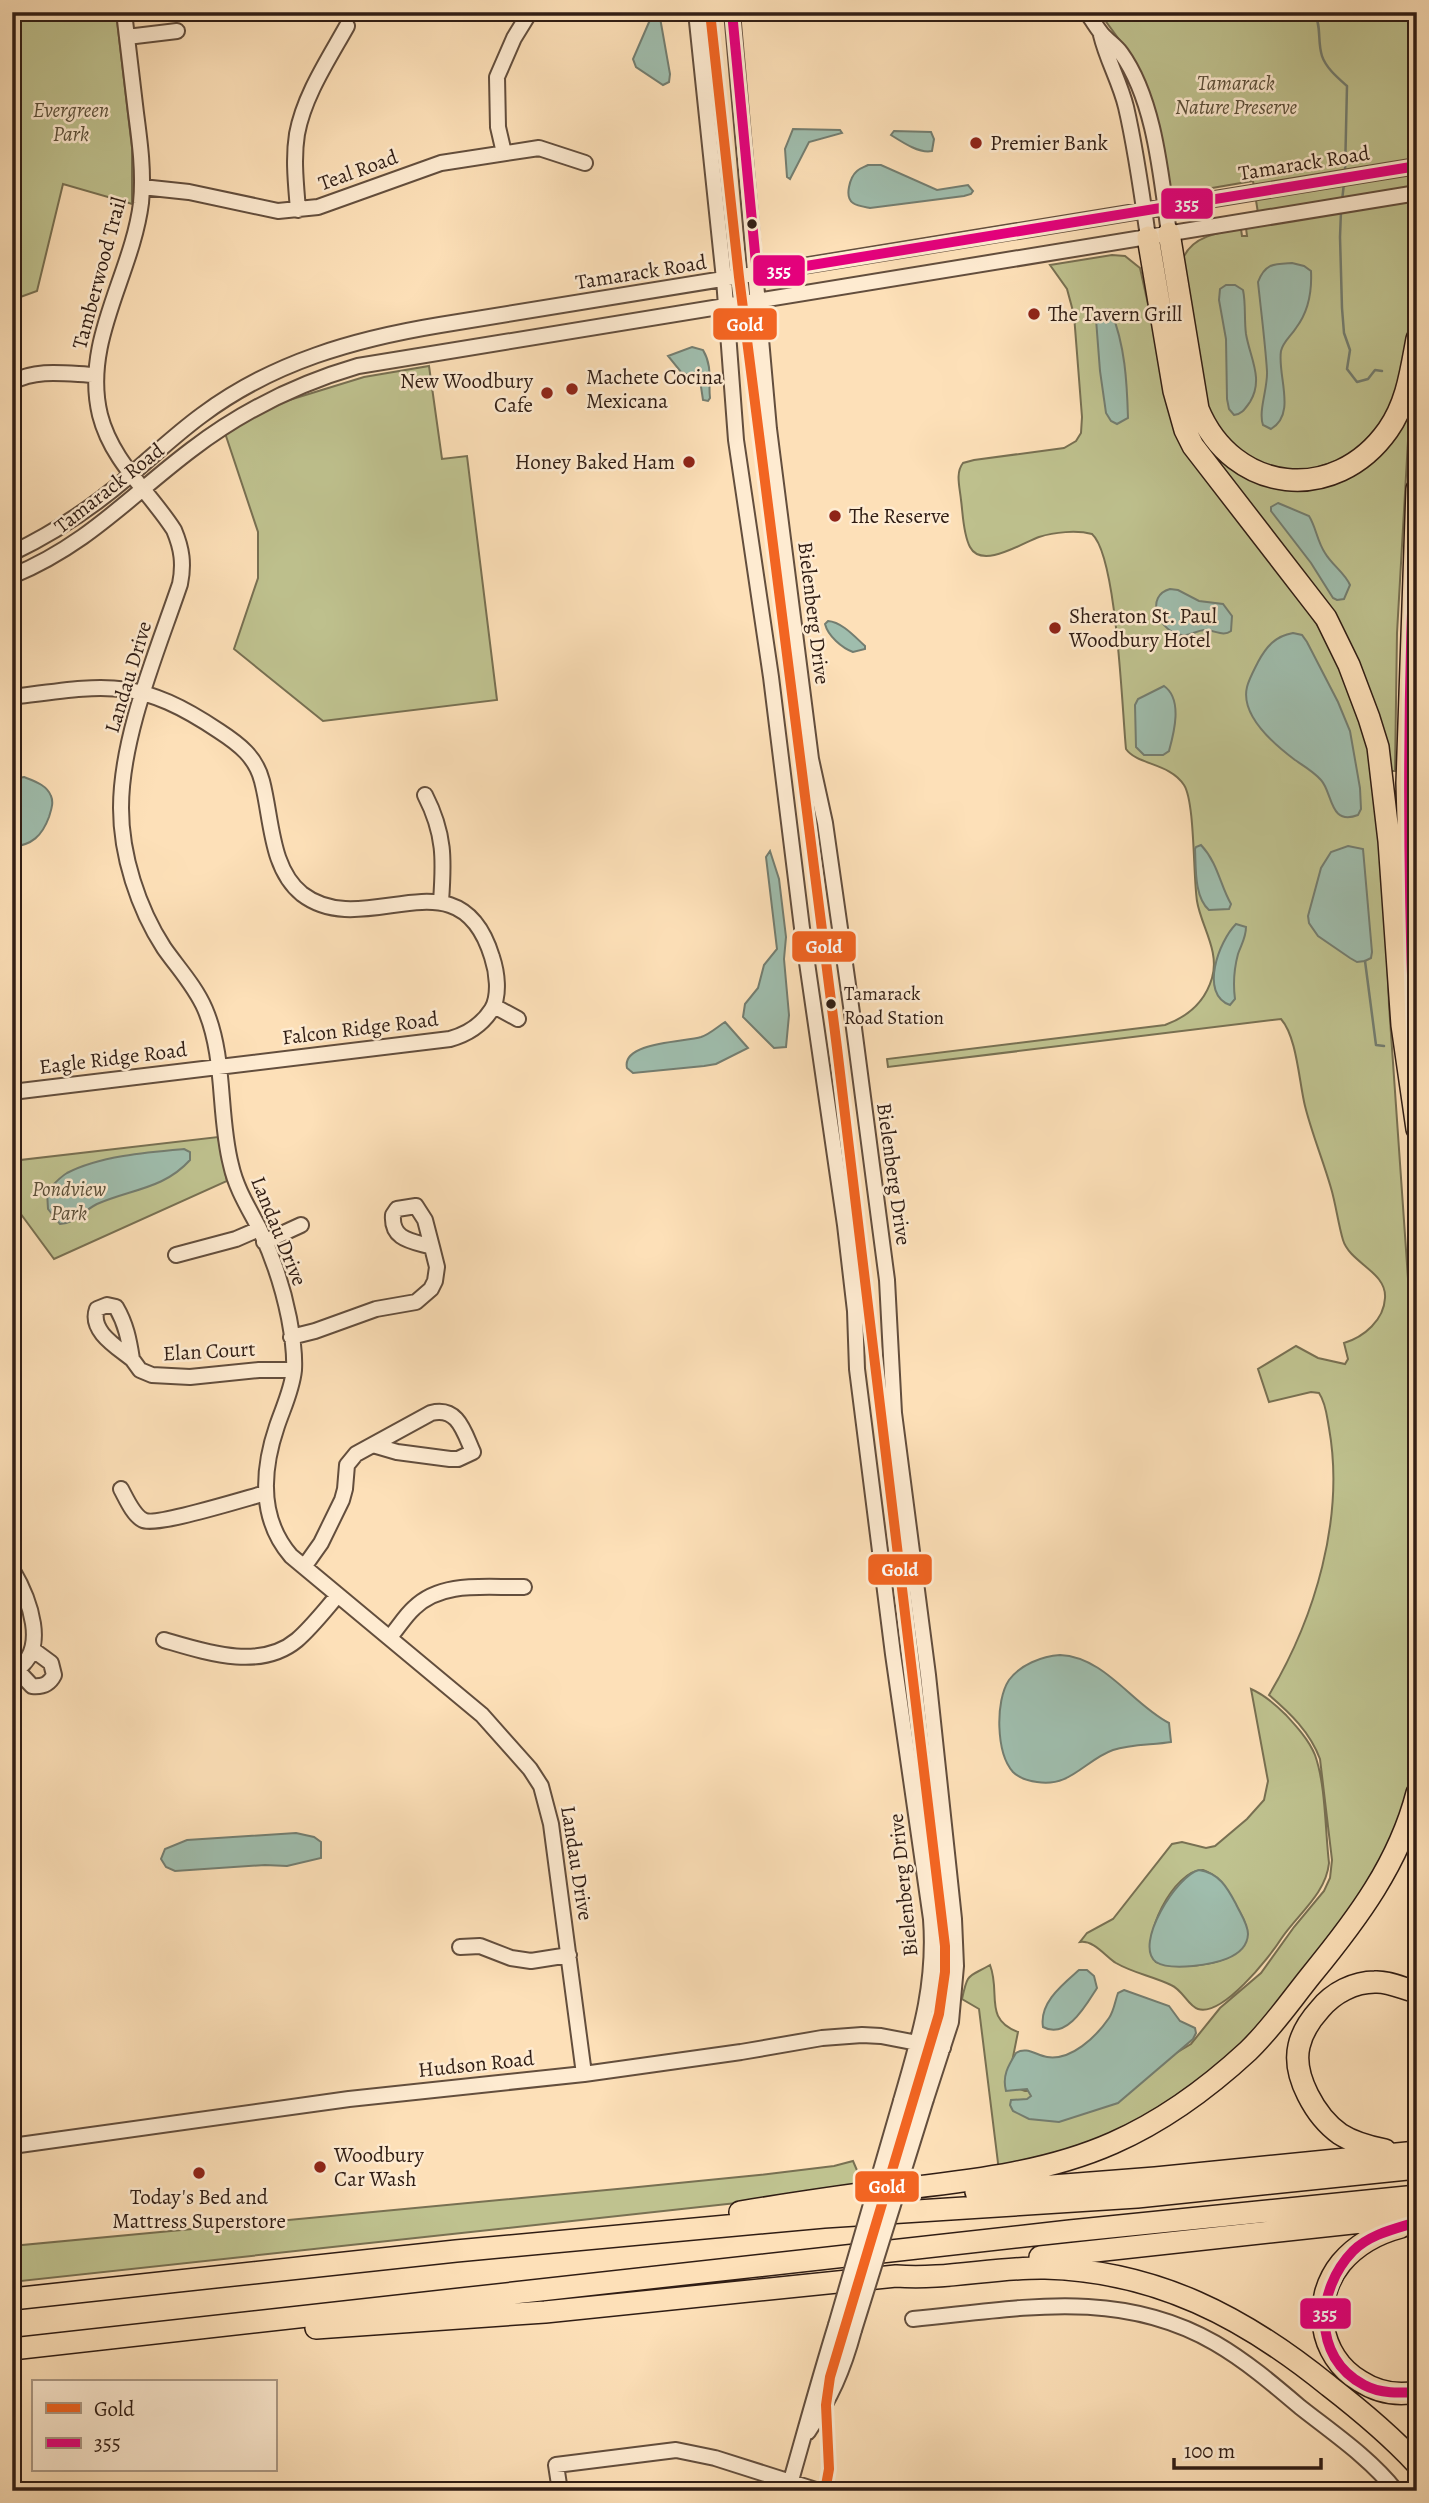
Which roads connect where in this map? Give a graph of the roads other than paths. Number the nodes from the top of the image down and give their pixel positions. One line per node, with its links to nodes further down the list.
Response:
1 (124, 12): 9 (street, Tamberwood Trail)
2 (530, 12): 10 (street)
3 (696, 12): 20 (street, Bielenberg Drive)
4 (732, 12): 19 (street, Bielenberg Drive)
5 (1086, 12): 8 (street)
6 (347, 26): 16 (street)
7 (177, 31): 9 (street)
8 (1101, 34): 15 (street); 17 (street)
9 (127, 37): 13 (street, Tamberwood Trail)
10 (504, 153): 11 (street, Teal Road); 16 (street, Teal Road)
11 (585, 163)
12 (1417, 166): 15 (street, Tamarack Road)
13 (142, 187): 16 (street, Teal Road); 24 (street, Tamberwood Trail)
14 (1417, 193): 18 (street, Tamarack Road)
15 (1165, 207): 17 (street, Tamarack Road); 18 (street)
16 (298, 210)
17 (1144, 211): 18 (street); 19 (street, Tamarack Road)
18 (1158, 235): 21 (street, Tamarack Road); 23 (highway); 40 (highway)
19 (757, 274): 20 (street, Tamarack Road); 21 (street, Bielenberg Drive)
20 (724, 279): 22 (street, Bielenberg Drive); 26 (street, Tamarack Road)
21 (759, 301): 22 (street, Tamarack Road); 64 (street, Bielenberg Drive)
22 (725, 307): 28 (street, Tamarack Road); 63 (street, Bielenberg Drive)
23 (1417, 339)
24 (96, 375): 25 (street); 26 (street, Tamberwood Trail)
25 (12, 382)
26 (130, 475): 28 (street, Tamberwood Trail); 29 (street, Tamarack Road)
27 (1417, 489): 39 (highway)
28 (143, 491): 30 (street, Tamarack Road); 31 (street, Landau Drive)
29 (12, 553)
30 (12, 576)
31 (144, 692): 32 (street); 34 (street); 37 (street, Landau Drive)
32 (12, 697)
33 (425, 795): 34 (street)
34 (441, 902): 35 (street)
35 (494, 1006): 36 (street); 37 (street, Falcon Ridge Road)
36 (518, 1019)
37 (218, 1066): 38 (street, Eagle Ridge Road); 42 (street, Landau Drive)
38 (12, 1092)
39 (1417, 1107)
40 (1417, 1129)
41 (301, 1225): 42 (street)
42 (262, 1235): 44 (street); 45 (street, Landau Drive)
43 (432, 1247): 45 (street)
44 (176, 1255)
45 (291, 1337): 47 (street, Landau Drive)
46 (132, 1359): 47 (street, Elan Court)
47 (294, 1370): 50 (street, Landau Drive)
48 (373, 1445): 48 (street); 51 (street)
49 (121, 1489): 50 (street)
50 (266, 1493): 51 (street, Landau Drive)
51 (304, 1567): 54 (street, Landau Drive)
52 (12, 1569): 57 (street)
53 (524, 1587): 55 (street)
54 (338, 1595): 55 (street, Landau Drive); 56 (street)
55 (390, 1637): 61 (street, Landau Drive)
56 (164, 1640)
57 (32, 1649): 58 (street); 58 (street)
58 (14, 1671)
59 (1417, 1793): 69 (highway)
60 (460, 1947): 61 (street)
61 (569, 1955): 65 (street, Landau Drive)
62 (1417, 1992): 67 (highway)
63 (918, 2042): 64 (street, Hudson Road); 65 (street, Hudson Road); 79 (street, Bielenberg Drive, bridge)
64 (943, 2048): 79 (street, Bielenberg Drive, bridge)
65 (584, 2074): 66 (street, Hudson Road)
66 (12, 2146)
67 (1416, 2157): 69 (highway); 72 (highway)
68 (1417, 2196): 76 (highway)
69 (761, 2208): 72 (highway)
70 (1417, 2216): 73 (highway)
71 (1417, 2222): 78 (highway)
72 (530, 2244): 74 (highway)
73 (896, 2276): 76 (highway); 80 (highway)
74 (12, 2299)
75 (913, 2319): 84 (street)
76 (198, 2327): 77 (highway)
77 (12, 2348)
78 (1417, 2392)
79 (804, 2439): 81 (street)
80 (1417, 2463)
81 (789, 2487): 82 (street); 83 (street)
82 (560, 2491)
83 (818, 2491)
84 (1396, 2491)

